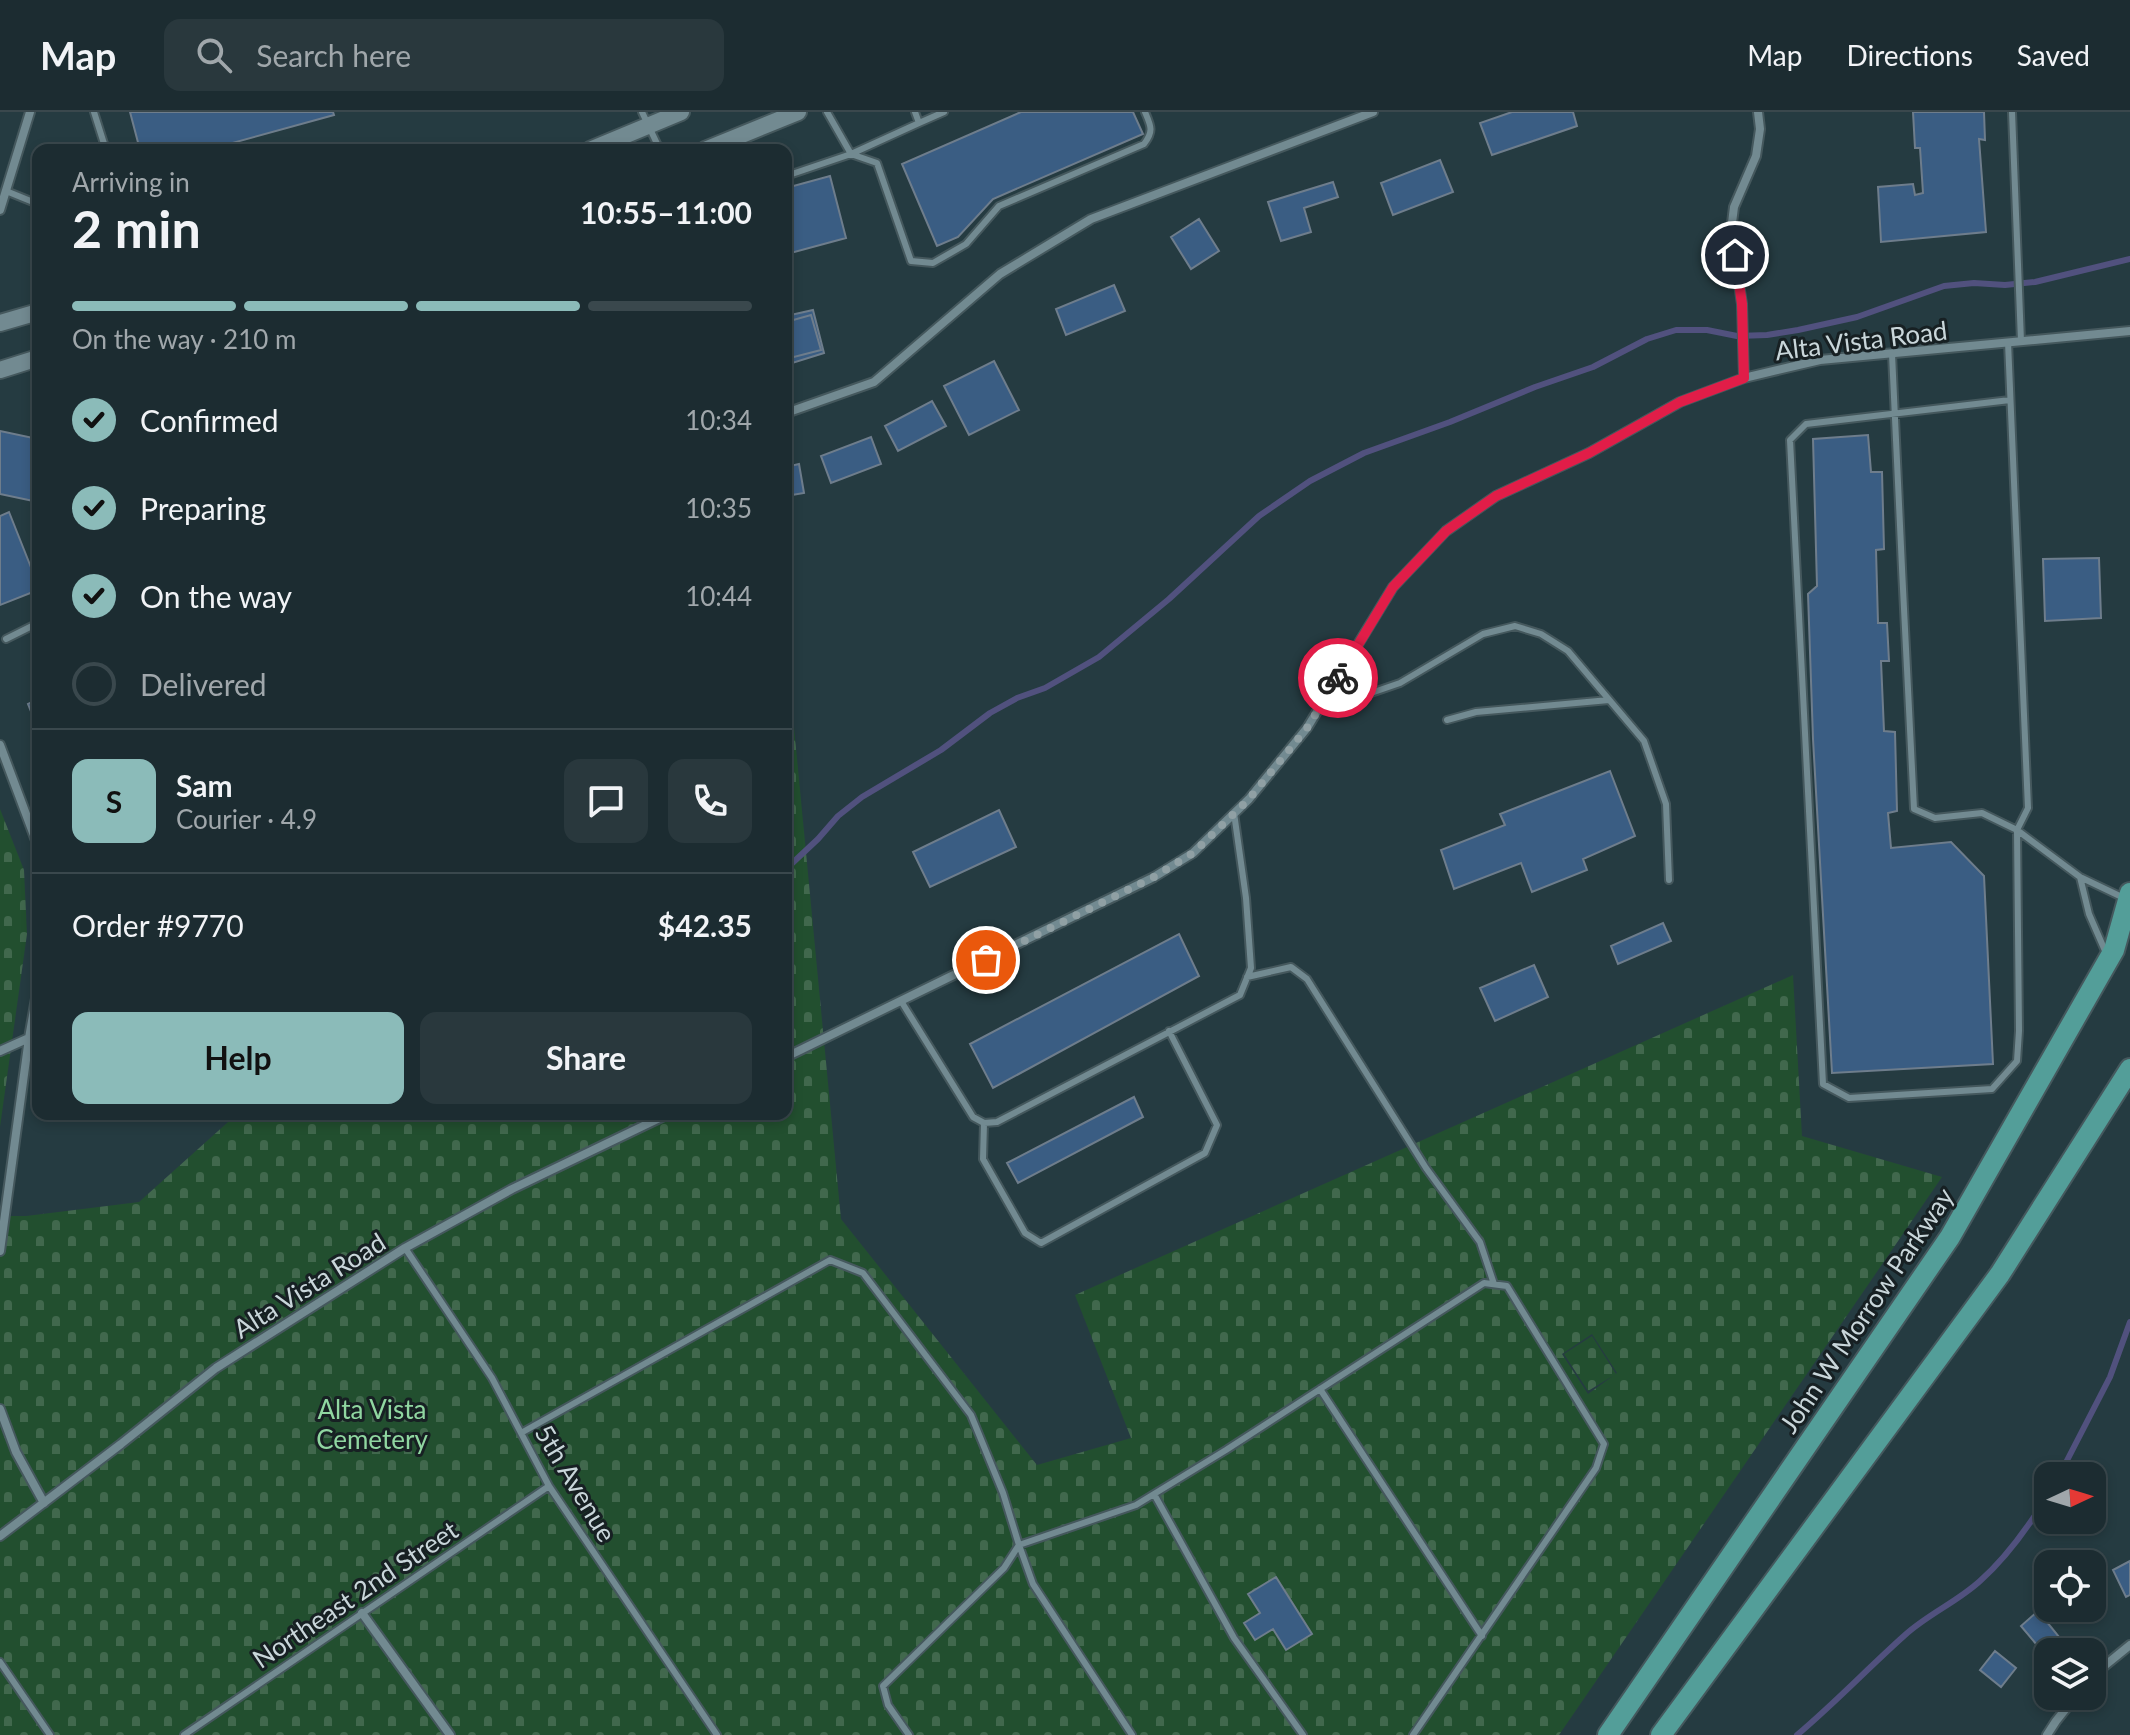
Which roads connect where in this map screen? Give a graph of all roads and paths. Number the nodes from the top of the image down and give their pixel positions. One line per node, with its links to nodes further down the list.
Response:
1 (30, 112): 20 (street)
2 (94, 112): 14 (lane)
3 (681, 112): 12 (main road)
4 (798, 112): 17 (main road)
5 (827, 112): 18 (lane)
6 (915, 112): 13 (lane)
7 (944, 112): 13 (lane)
8 (1145, 112): 18 (lane)
9 (1373, 112): 33 (street)
10 (1758, 112): 31 (street)
11 (2012, 112): 26 (lane)
12 (646, 119): 15 (main road); 16 (lane)
13 (919, 123): 18 (lane)
14 (104, 144)
15 (601, 144)
16 (657, 144)
17 (722, 144)
18 (851, 154): 19 (lane)
19 (792, 174)
20 (6, 191): 21 (lane); 22 (street)
21 (32, 202)
22 (0, 210)
23 (32, 314): 24 (main road)
24 (0, 323)
25 (2130, 331): 26 (street, Alta Vista Road)
26 (2021, 341): 27 (street, Alta Vista Road)
27 (2008, 342): 28 (street, Alta Vista Road); 32 (lane)
28 (1892, 354): 31 (street, Alta Vista Road); 34 (lane)
29 (32, 360): 30 (main road)
30 (0, 370)
31 (1744, 378): 37 (street, Alta Vista Road)
32 (2010, 400): 34 (lane); 43 (lane)
33 (792, 411)
34 (1895, 414): 43 (lane); 43 (lane)
35 (32, 626): 36 (lane)
36 (6, 639)
37 (1327, 695): 38 (lane); 41 (street, Alta Vista Road)
38 (1609, 700): 39 (lane); 45 (lane)
39 (1447, 720)
40 (0, 745): 42 (street)
41 (1234, 813): 48 (lane); 49 (street, Alta Vista Road)
42 (32, 830)
43 (2017, 830): 44 (lane)
44 (2080, 877): 46 (lane); 47 (lane)
45 (1669, 880)
46 (2129, 898): 47 (main road, John W Morrow Parkway)
47 (2109, 959): 84 (main road, John W Morrow Parkway)
48 (1247, 977): 51 (lane); 61 (lane)
49 (901, 1001): 55 (street, Alta Vista Road); 58 (lane)
50 (32, 1021): 53 (street)
51 (1169, 1031): 58 (lane); 58 (lane)
52 (32, 1035): 53 (street)
53 (29, 1038): 54 (street); 60 (street)
54 (0, 1051)
55 (792, 1054)
56 (2130, 1069): 85 (main road)
57 (656, 1120): 59 (street, Alta Vista Road)
58 (984, 1123)
59 (405, 1248): 64 (lane, 5th Avenue); 67 (street, Alta Vista Road)
60 (0, 1251)
61 (1494, 1284): 62 (lane); 71 (lane)
62 (1320, 1389): 66 (lane); 71 (lane)
63 (0, 1409): 67 (street)
64 (521, 1433): 65 (lane, 5th Avenue); 69 (lane)
65 (549, 1486): 70 (lane, Northeast 2nd Street); 79 (lane, 5th Avenue)
66 (1154, 1494): 69 (lane); 82 (lane)
67 (44, 1503): 68 (street, Alta Vista Road)
68 (0, 1536)
69 (1019, 1545): 80 (lane); 81 (lane)
70 (362, 1613): 77 (lane, Northeast 2nd Street); 78 (street)
71 (1482, 1636): 83 (lane)
72 (2130, 1645): 74 (street)
73 (0, 1662): 76 (lane)
74 (2106, 1665)
75 (2066, 1710): 86 (street)
76 (50, 1735)
77 (184, 1735)
78 (450, 1735)
79 (717, 1735)
80 (909, 1735)
81 (1132, 1735)
82 (1303, 1735)
83 (1413, 1735)
84 (1608, 1735)
85 (1661, 1735)
86 (2047, 1735)

